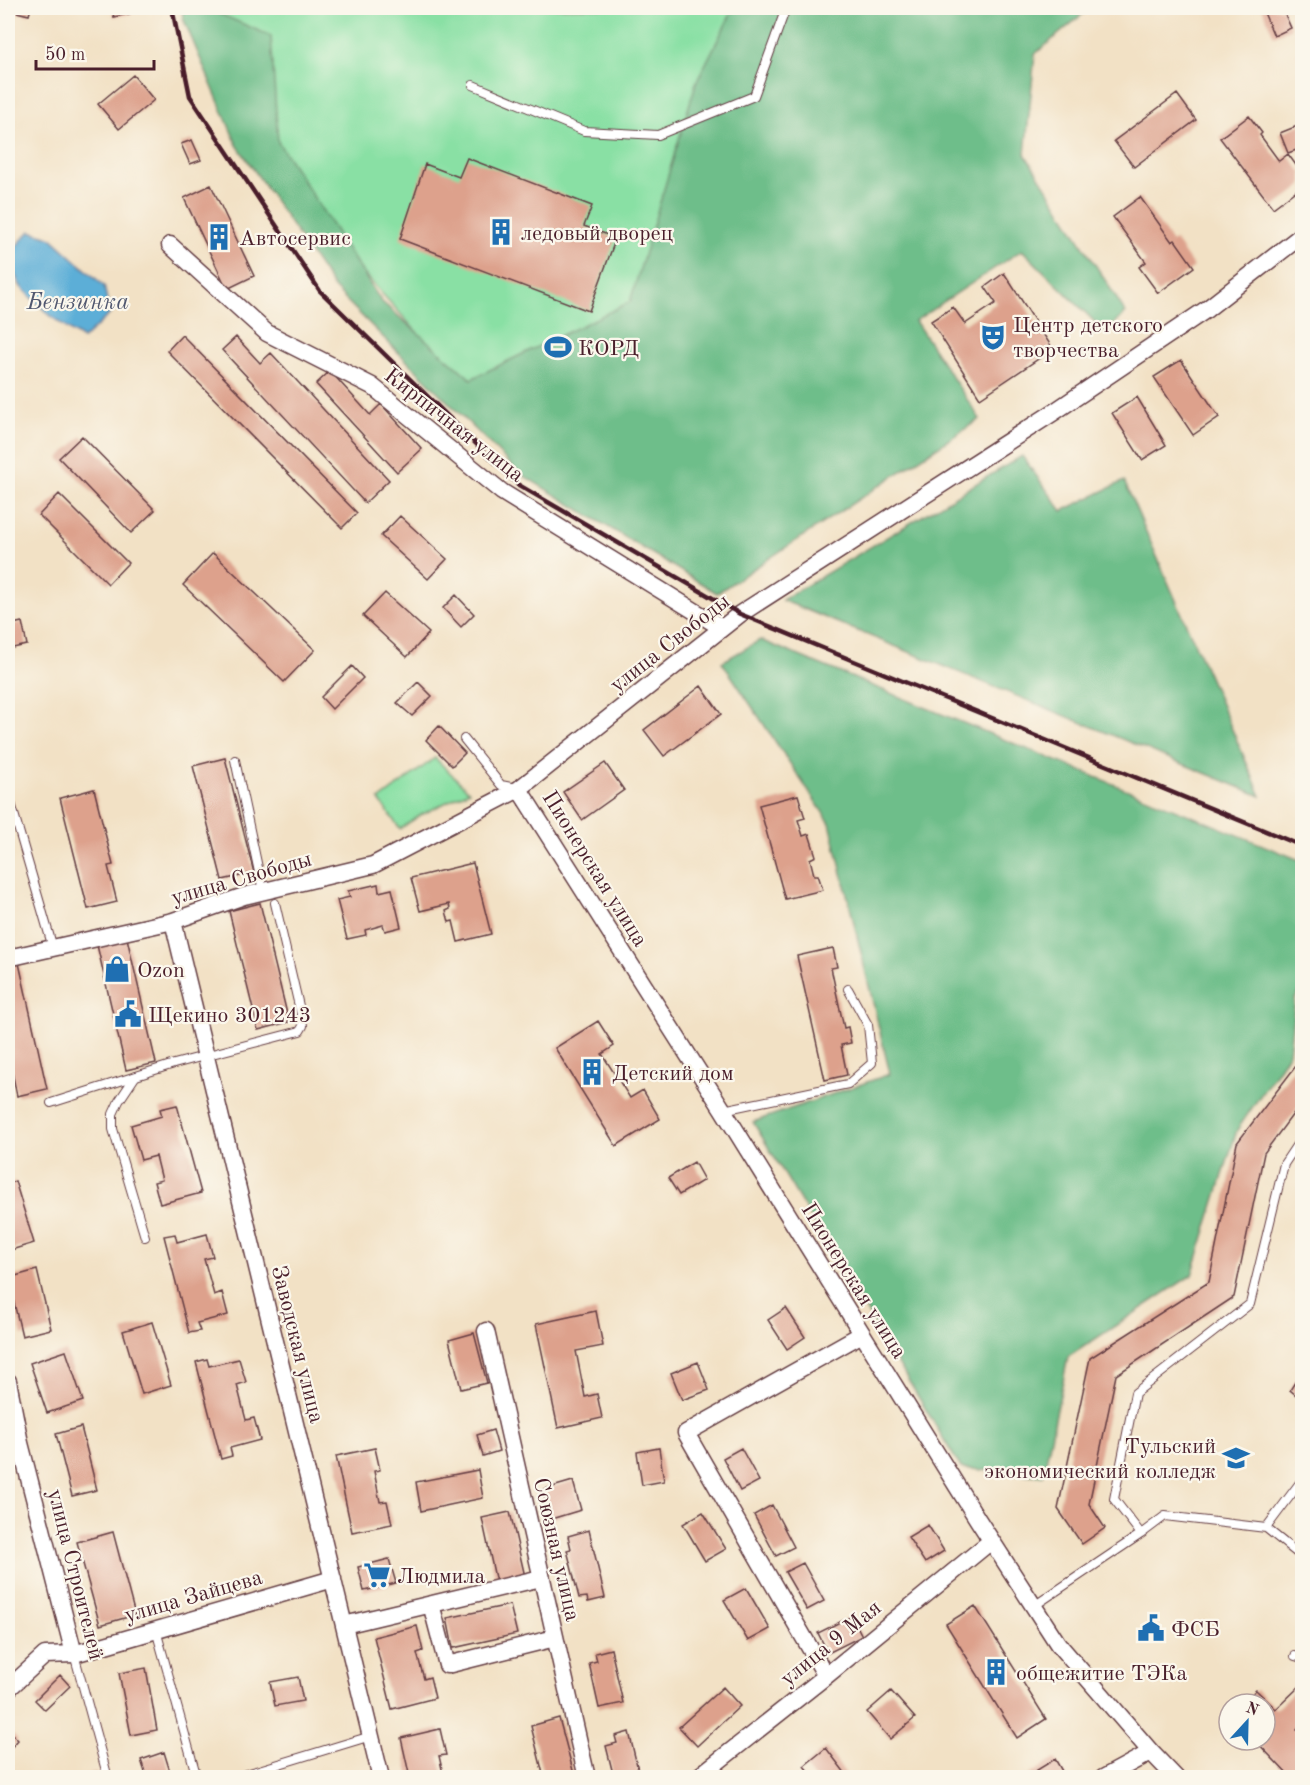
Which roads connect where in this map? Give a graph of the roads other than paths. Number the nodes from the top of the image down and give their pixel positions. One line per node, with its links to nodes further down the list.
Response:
1 (786, 8): 2 (lane)
2 (473, 85)
3 (1302, 235): 5 (street, улица Свободы)
4 (170, 245): 5 (street, Кирпичная улица)
5 (722, 628): 8 (street, улица Свободы)
6 (464, 739): 8 (lane)
7 (235, 760): 10 (lane)
8 (519, 789): 10 (street, улица Свободы); 18 (street, Пионерская улица)
9 (8, 793): 12 (lane)
10 (269, 897): 11 (street, улица Свободы); 15 (lane)
11 (173, 921): 12 (street, улица Свободы); 15 (street, Заводская улица)
12 (53, 948): 13 (street, улица Свободы)
13 (8, 958)
14 (848, 989): 18 (lane)
15 (206, 1056): 16 (lane); 31 (street, Заводская улица)
16 (135, 1076): 17 (lane); 20 (lane)
17 (51, 1103)
18 (723, 1110): 22 (street, Пионерская улица)
19 (1302, 1137): 27 (lane)
20 (145, 1237)
21 (486, 1331): 30 (street, Союзная улица)
22 (862, 1334): 28 (street, Пионерская улица); 38 (street)
23 (8, 1381): 24 (street, улица Строителей)
24 (14, 1447): 37 (street, улица Строителей)
25 (1302, 1480): 26 (lane)
26 (1266, 1528): 27 (lane); 29 (lane)
27 (1141, 1534): 33 (lane)
28 (991, 1541): 33 (street, Пионерская улица); 38 (street, улица 9 Мая)
29 (1302, 1557)
30 (542, 1578): 32 (street); 36 (street, Союзная улица)
31 (333, 1579): 34 (street, Заводская улица); 35 (street, улица Зайцева)
32 (431, 1604): 34 (street); 36 (street)
33 (1034, 1606): 41 (street, Пионерская улица)
34 (344, 1625): 40 (street, Заводская улица)
35 (156, 1629): 37 (street, улица Зайцева); 43 (lane)
36 (555, 1638): 46 (street, Союзная улица)
37 (74, 1654): 39 (street, улица Зайцева); 42 (lane, улица Строителей)
38 (826, 1676): 47 (street, улица 9 Мая)
39 (8, 1689)
40 (371, 1736): 44 (lane); 45 (street, Заводская улица)
41 (1151, 1752): 48 (street); 49 (street, Пионерская улица)
42 (108, 1778)
43 (197, 1778)
44 (233, 1778)
45 (381, 1778)
46 (587, 1778)
47 (697, 1778)
48 (1103, 1778)
49 (1176, 1778)

